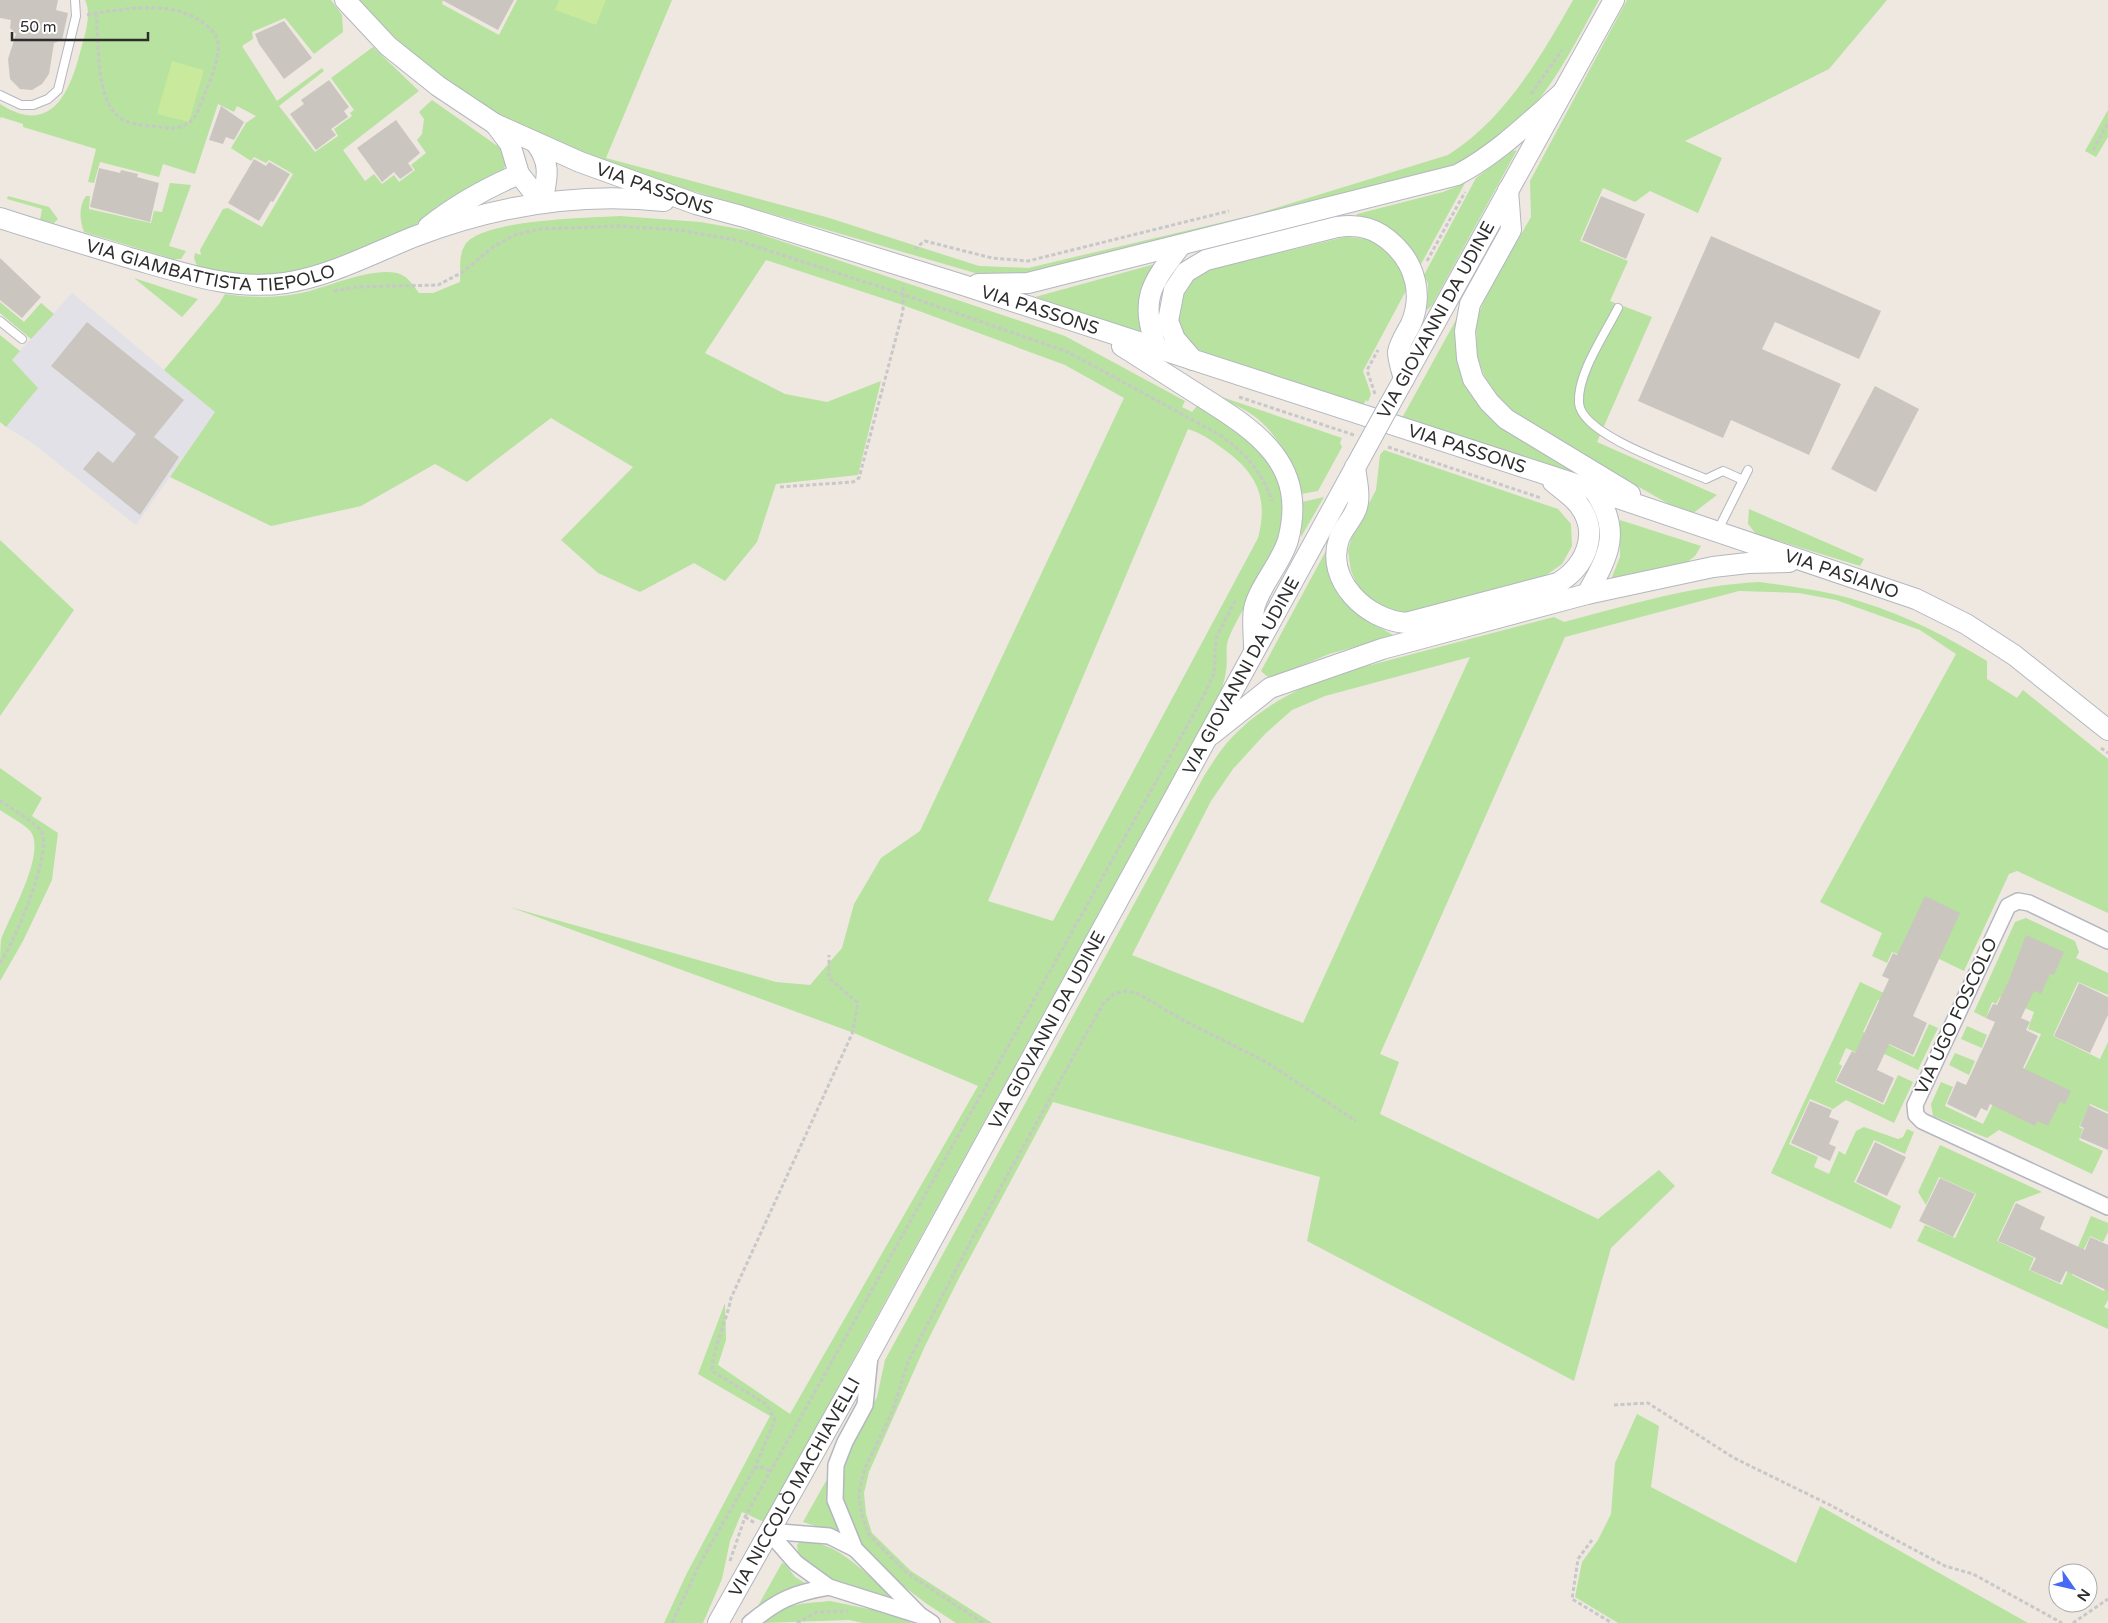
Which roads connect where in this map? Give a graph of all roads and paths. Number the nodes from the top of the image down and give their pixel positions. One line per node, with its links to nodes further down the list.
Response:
1 (75, 0): 5 (lane)
2 (345, 0): 11 (street, VIA PASSONS)
3 (1614, 0): 7 (street, VIA GIOVANNI DA UDINE)
4 (96, 13): 4 (path); 5 (path)
5 (76, 16): 8 (lane)
6 (1568, 42): 9 (path)
7 (1562, 93): 16 (street, VIA GIOVANNI DA UDINE); 22 (street)
8 (0, 95)
9 (1527, 98)
10 (2108, 123): 13 (path)
11 (495, 124): 12 (street, VIA PASSONS); 14 (street, VIA PASSONS)
12 (535, 142): 17 (street); 18 (street, VIA PASSONS)
13 (2093, 150)
14 (519, 174): 17 (street, VIA PASSONS); 21 (street, VIA GIAMBATTISTA TIEPOLO)
15 (1467, 188): 24 (path)
16 (1508, 190): 34 (street, VIA GIOVANNI DA UDINE); 45 (street)
17 (542, 203): 18 (street, VIA GIAMBATTISTA TIEPOLO); 21 (street, VIA GIAMBATTISTA TIEPOLO)
18 (696, 204): 23 (street, VIA PASSONS)
19 (1239, 209): 23 (path)
20 (0, 218): 21 (street, VIA GIAMBATTISTA TIEPOLO)
21 (417, 236)
22 (1181, 245): 25 (street); 32 (street)
23 (906, 267): 25 (street, VIA PASSONS); 27 (path)
24 (1423, 268)
25 (963, 285): 30 (street, VIA PASSONS)
26 (332, 292): 27 (path)
27 (902, 294): 41 (path); 44 (path)
28 (1618, 308): 40 (lane)
29 (0, 320): 31 (lane)
30 (1092, 328): 32 (street, VIA PASSONS); 51 (street)
31 (22, 339)
32 (1157, 350): 33 (street, VIA PASSONS)
33 (1193, 360): 34 (street); 39 (street, VIA PASSONS)
34 (1404, 379): 37 (street, VIA GIOVANNI DA UDINE, bridge)
35 (1237, 397): 37 (path)
36 (1386, 446): 43 (path)
37 (1358, 453): 39 (street); 51 (street, VIA GIOVANNI DA UDINE)
38 (1748, 470): 40 (lane)
39 (1546, 476): 42 (street, VIA PASIANO)
40 (1743, 480): 46 (lane)
41 (780, 487)
42 (1594, 490): 45 (street, VIA PASIANO); 50 (street)
43 (1544, 499)
44 (1273, 506)
45 (1666, 515): 46 (street, VIA PASIANO)
46 (1717, 532): 47 (street, VIA PASIANO); 48 (street)
47 (1806, 562): 48 (street); 52 (street, VIA PASIANO)
48 (1713, 567): 50 (street)
49 (1240, 593): 64 (path)
50 (1587, 594): 53 (street)
51 (1254, 650): 53 (street, VIA GIOVANNI DA UDINE)
52 (2101, 736): 54 (path)
53 (1203, 742): 61 (street, VIA GIOVANNI DA UDINE)
54 (2108, 754)
55 (0, 800): 58 (path)
56 (2108, 941): 60 (street, VIA UGO FOSCOLO)
57 (829, 955): 63 (path)
58 (0, 963)
59 (1356, 1121): 77 (path)
60 (2108, 1208)
61 (870, 1352): 65 (street, VIA NICCOLÒ MACHIAVELLI); 67 (street)
62 (1614, 1405): 79 (path)
63 (754, 1469): 64 (path); 73 (path)
64 (770, 1471): 68 (path)
65 (768, 1530): 67 (street); 69 (street); 74 (street, VIA NICCOLÒ MACHIAVELLI)
66 (1592, 1540): 78 (path)
67 (855, 1549): 72 (street)
68 (728, 1567)
69 (829, 1587): 72 (street); 75 (street)
70 (2108, 1599): 80 (path)
71 (853, 1611): 76 (path)
72 (926, 1619)
73 (672, 1623)
74 (718, 1623)
75 (750, 1623)
76 (798, 1623)
77 (983, 1623)
78 (1612, 1623)
79 (2062, 1623)
80 (2073, 1623)

